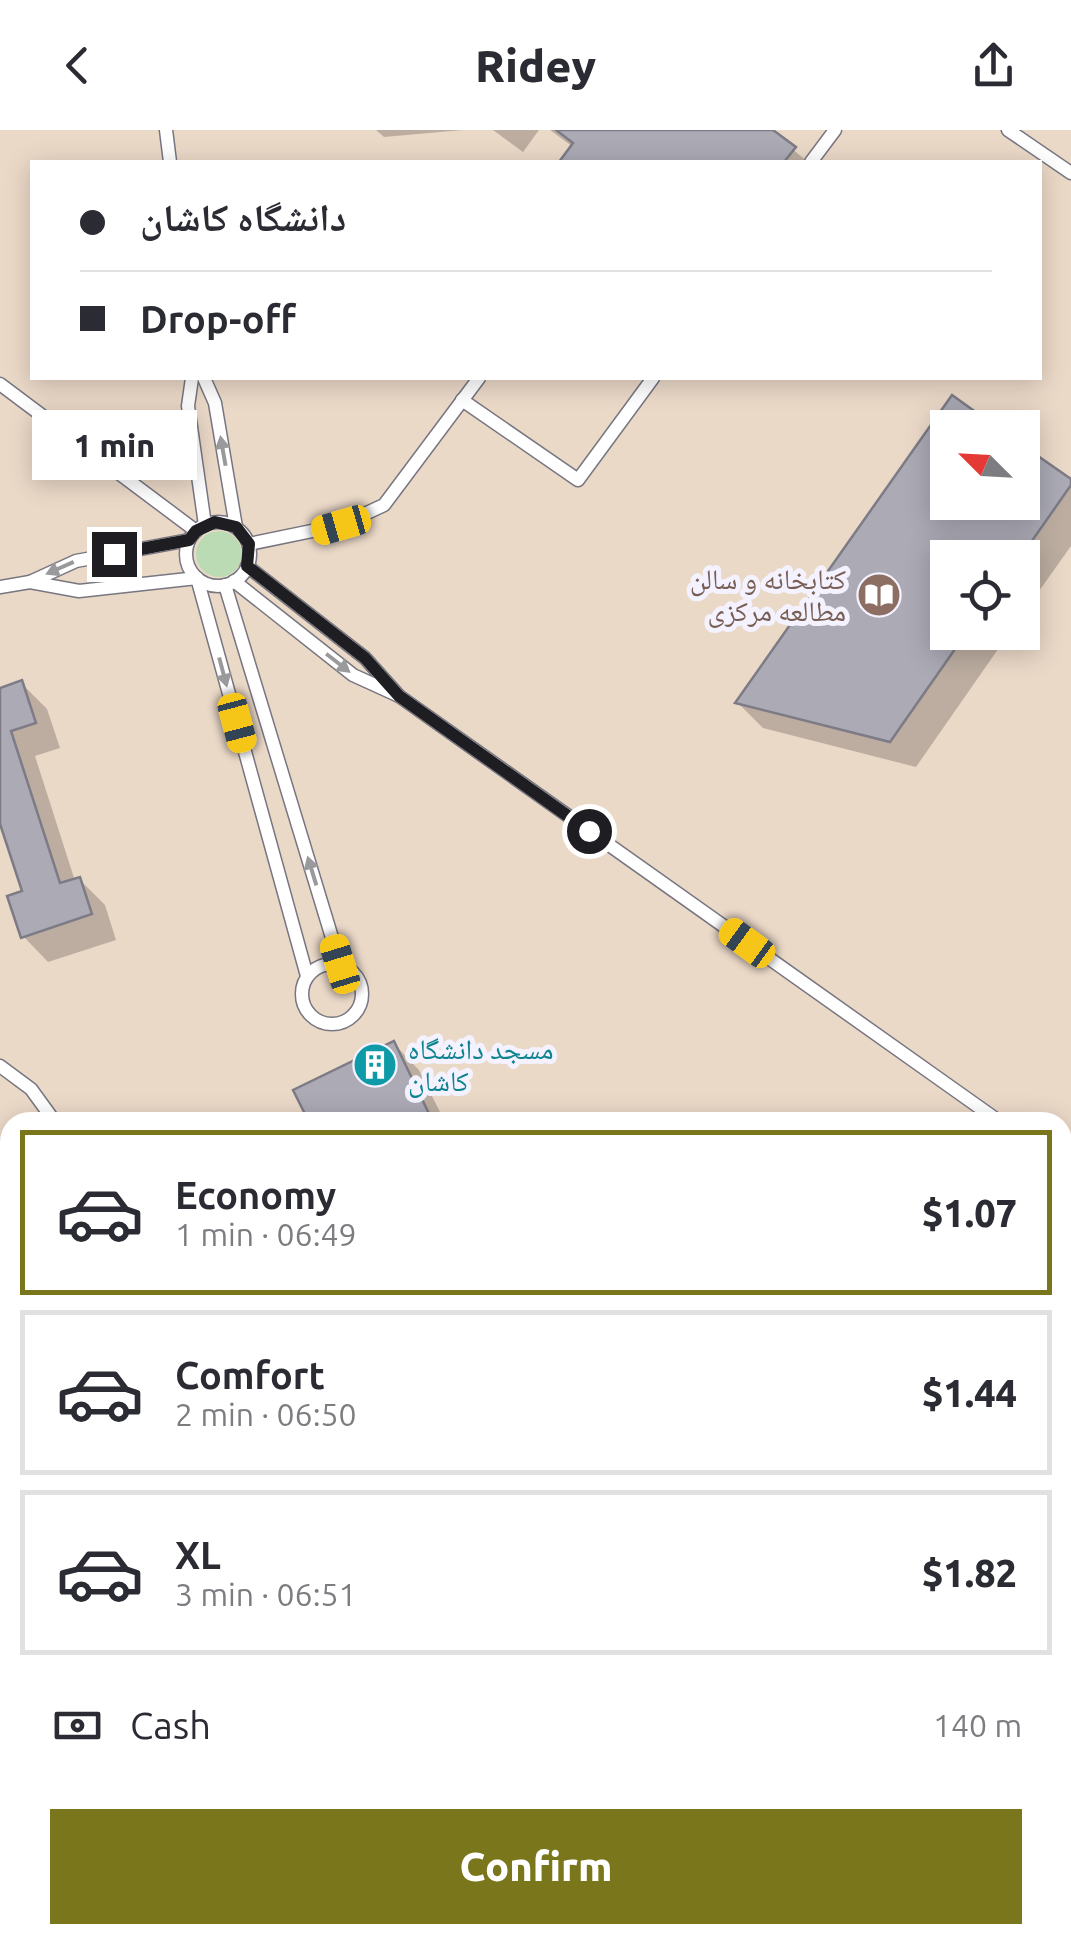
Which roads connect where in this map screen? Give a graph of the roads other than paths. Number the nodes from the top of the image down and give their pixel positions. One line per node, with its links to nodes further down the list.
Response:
1 (166, 130): 4 (lane)
2 (835, 130): 5 (lane)
3 (1008, 130): 6 (lane)
4 (170, 160)
5 (812, 160)
6 (1071, 173)
7 (192, 380): 14 (lane)
8 (205, 380): 13 (lane, one-way to 8)
9 (477, 380): 12 (lane)
10 (652, 380): 12 (lane)
11 (0, 384): 14 (lane)
12 (462, 400): 15 (lane)
13 (236, 527): 14 (lane); 15 (lane)
14 (197, 532): 17 (lane); 18 (lane, one-way to 18)
15 (249, 544): 16 (lane)
16 (247, 566): 19 (lane); 21 (lane)
17 (197, 578): 18 (lane); 19 (lane); 23 (lane, one-way to 23)
18 (30, 582): 20 (lane)
19 (229, 583): 21 (lane, one-way to 21); 22 (lane, one-way to 19)
20 (0, 586)
21 (399, 696): 26 (lane)
22 (340, 964): 23 (lane); 23 (lane)
23 (308, 976)
24 (0, 1066): 25 (lane)
25 (48, 1112)
26 (986, 1112)

